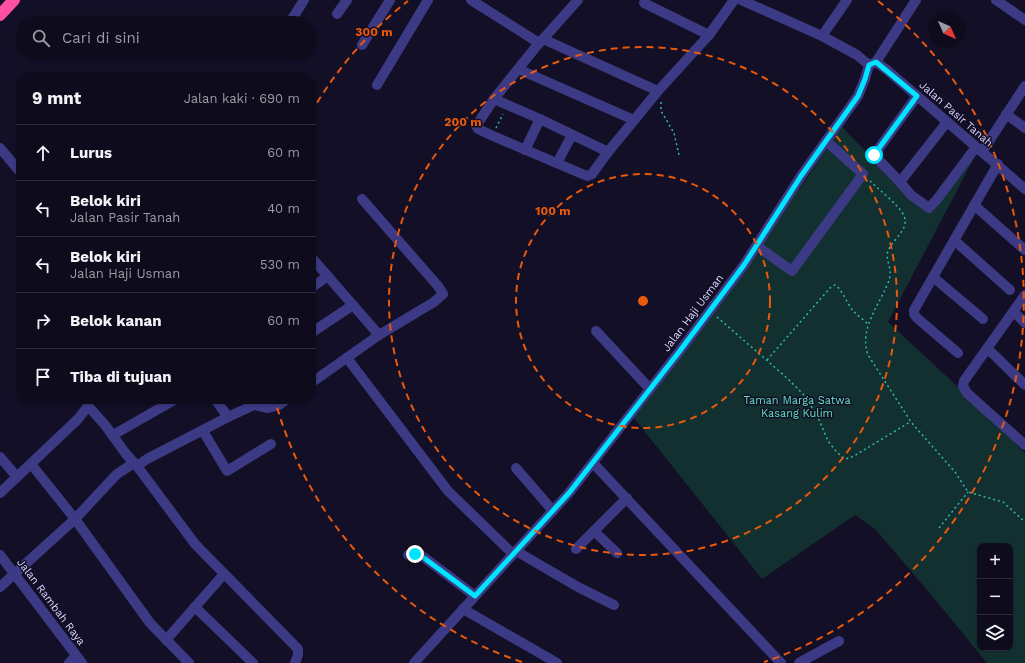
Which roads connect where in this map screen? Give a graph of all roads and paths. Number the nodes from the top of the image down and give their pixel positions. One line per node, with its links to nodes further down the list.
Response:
1 (14, 0): 14 (highway)
2 (304, 0): 15 (street)
3 (347, 0): 13 (street)
4 (390, 0): 20 (street)
5 (428, 0): 23 (street)
6 (471, 0): 19 (street)
7 (578, 0): 19 (street)
8 (741, 0): 17 (street); 18 (street)
9 (847, 0): 18 (street)
10 (916, 0): 21 (street, Jalan Haji Usman)
11 (996, 0): 16 (street)
12 (644, 3): 17 (street)
13 (337, 14)
14 (0, 15)
15 (294, 16)
16 (1025, 20)
17 (709, 35): 25 (street)
18 (822, 36): 21 (street)
19 (541, 41): 22 (street); 25 (street)
20 (362, 44)
21 (872, 64): 26 (street, Jalan Pasir Tanah); 36 (street, Jalan Haji Usman)
22 (518, 69): 27 (street); 31 (street)
23 (377, 85)
24 (1025, 86): 29 (street)
25 (659, 90): 31 (street); 41 (path)
26 (917, 96): 32 (street, Jalan Pasir Tanah); 46 (street)
27 (494, 99): 28 (street); 35 (street)
28 (507, 105): 30 (street); 35 (path)
29 (1006, 114): 33 (street); 38 (street)
30 (540, 119): 34 (street); 39 (street)
31 (634, 120): 40 (street)
32 (948, 122): 38 (street, Jalan Pasir Tanah); 46 (street)
33 (1025, 128)
34 (572, 135): 40 (street); 42 (street)
35 (493, 136): 39 (street)
36 (826, 141): 45 (street); 51 (street, Jalan Haji Usman)
37 (0, 148): 44 (street)
38 (979, 149): 43 (street, Jalan Pasir Tanah); 46 (street)
39 (525, 150): 42 (street)
40 (608, 152): 42 (street)
41 (679, 155)
42 (557, 164)
43 (998, 164): 47 (street, Jalan Pasir Tanah); 49 (street)
44 (16, 167)
45 (863, 174): 51 (street); 64 (path)
46 (900, 182)
47 (1025, 189)
48 (362, 199): 67 (street)
49 (974, 206): 50 (street); 52 (street)
50 (954, 240): 55 (street); 57 (street)
51 (757, 246): 60 (street, Jalan Haji Usman)
52 (1025, 250)
53 (316, 263): 54 (street)
54 (328, 276): 56 (street); 59 (street)
55 (933, 277): 62 (street); 69 (street)
56 (316, 284)
57 (1010, 290)
58 (1025, 295): 61 (street)
59 (353, 305): 65 (street); 67 (street)
60 (710, 311): 71 (path); 74 (street, Jalan Haji Usman)
61 (1014, 312): 63 (street); 68 (street)
62 (983, 319)
63 (1025, 323)
64 (869, 325): 71 (path); 81 (path)
65 (316, 330)
66 (596, 331): 74 (street)
67 (379, 335): 70 (street)
68 (988, 349): 73 (street); 85 (street)
69 (958, 353)
70 (347, 358): 72 (street); 101 (street)
71 (766, 360): 81 (path)
72 (316, 378)
73 (1025, 385)
74 (650, 389): 87 (street, Jalan Haji Usman)
75 (90, 404): 88 (street)
76 (92, 404): 83 (street)
77 (167, 404): 83 (street)
78 (219, 404): 80 (street)
79 (280, 404): 80 (street)
80 (228, 417): 82 (street)
81 (911, 422): 92 (path)
82 (203, 431): 84 (street); 89 (street)
83 (112, 435): 89 (street)
84 (271, 444)
85 (1025, 446)
86 (0, 457): 91 (street)
87 (593, 462): 94 (street); 95 (street, Jalan Haji Usman)
88 (31, 464): 91 (street); 96 (street)
89 (136, 464): 96 (street); 106 (street)
90 (516, 468): 95 (street)
91 (17, 477): 93 (street)
92 (968, 492): 97 (path); 98 (path)
93 (0, 494)
94 (627, 498): 99 (street); 120 (street)
95 (553, 511): 101 (street, Jalan Haji Usman)
96 (75, 519): 105 (street); 112 (street)
97 (1025, 522)
98 (940, 528)
99 (594, 531): 100 (street); 102 (street)
100 (576, 549)
101 (515, 552): 108 (street, Jalan Haji Usman); 109 (street)
102 (617, 553)
103 (0, 555): 105 (street, Jalan Rambah Raya)
104 (408, 555): 108 (street)
105 (14, 573): 107 (street); 114 (street, Jalan Rambah Raya)
106 (224, 574): 110 (street); 117 (street)
107 (0, 587)
108 (475, 596): 111 (street, Jalan Haji Usman)
109 (614, 605)
110 (195, 607): 112 (street); 116 (street)
111 (464, 609): 118 (street, Jalan Haji Usman); 119 (street)
112 (166, 640): 115 (street)
113 (839, 641): 121 (street)
114 (76, 661)
115 (190, 663)
116 (253, 663)
117 (295, 663)
118 (414, 663)
119 (557, 663)
120 (781, 663)
121 (799, 663)

